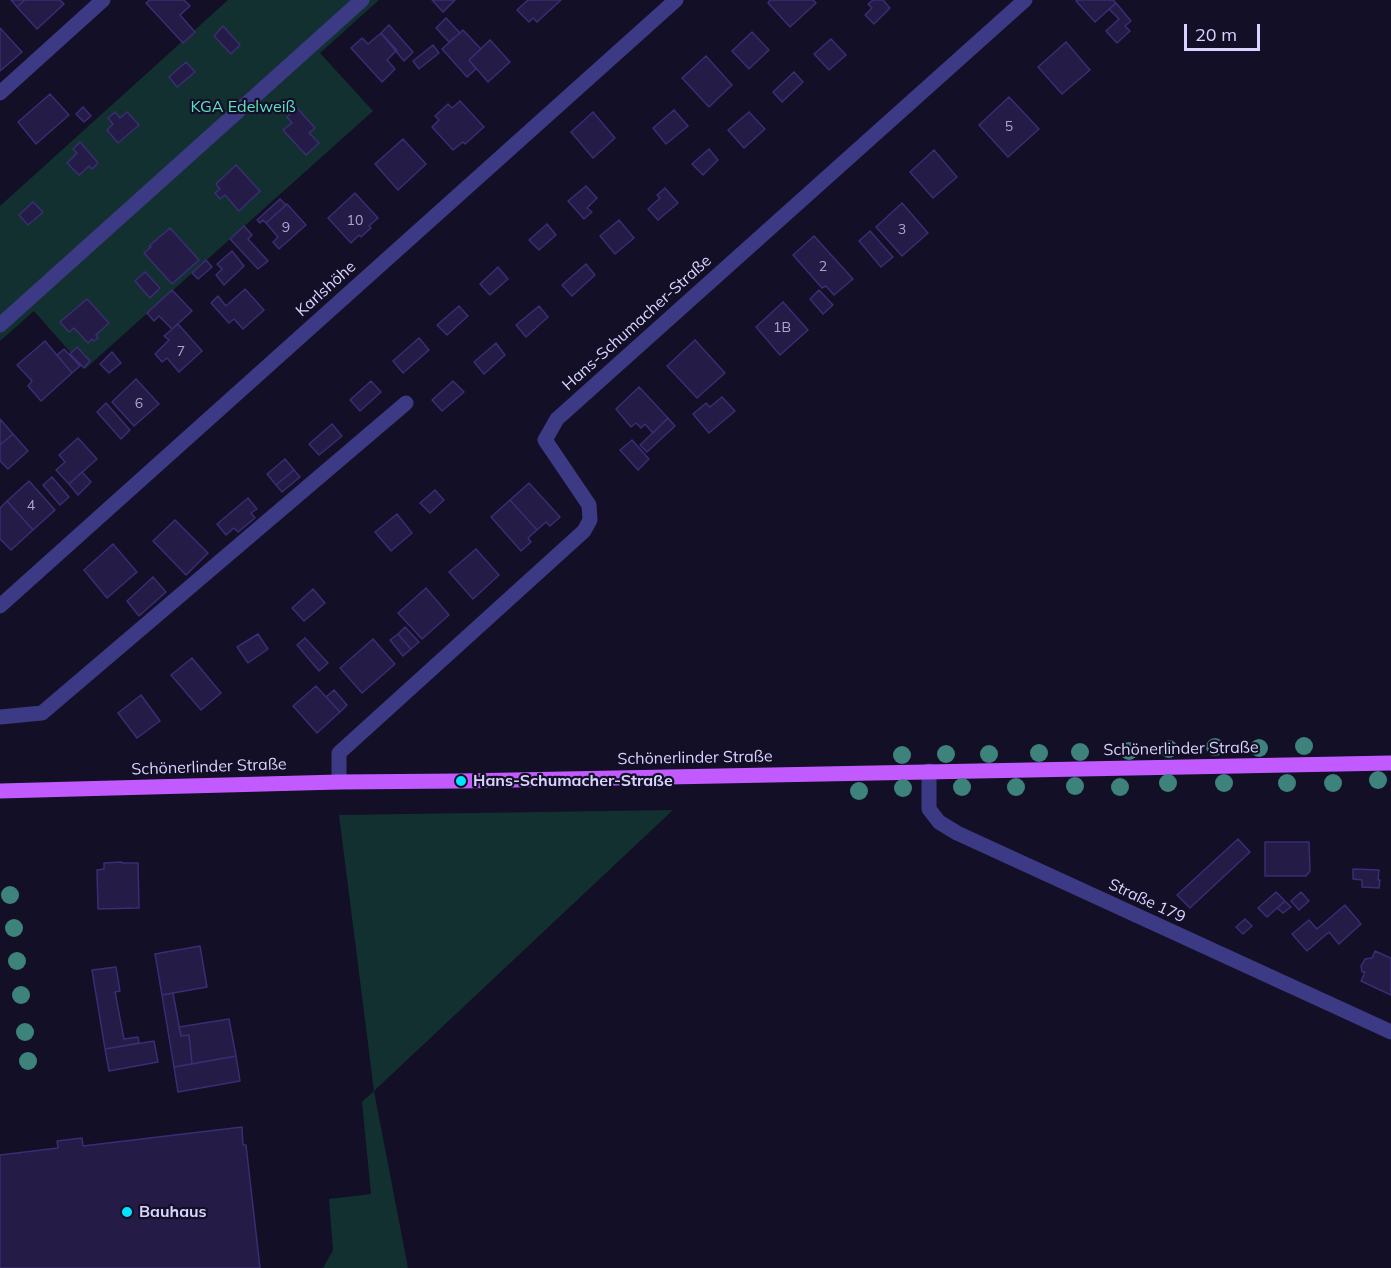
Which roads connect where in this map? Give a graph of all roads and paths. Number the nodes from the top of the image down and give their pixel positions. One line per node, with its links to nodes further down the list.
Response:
1 (103, 0): 5 (street)
2 (362, 0): 6 (street)
3 (676, 0): 8 (street, Karlshöhe)
4 (1025, 0): 12 (street, Hans-Schumacher-Straße)
5 (0, 93)
6 (0, 325)
7 (406, 403): 9 (street)
8 (0, 606)
9 (0, 717)
10 (1391, 763): 11 (main road, Schönerlinder Straße)
11 (929, 771): 12 (main road, Schönerlinder Straße); 14 (street, Straße 179)
12 (339, 782): 13 (main road, Schönerlinder Straße)
13 (0, 791)
14 (1391, 1032)

